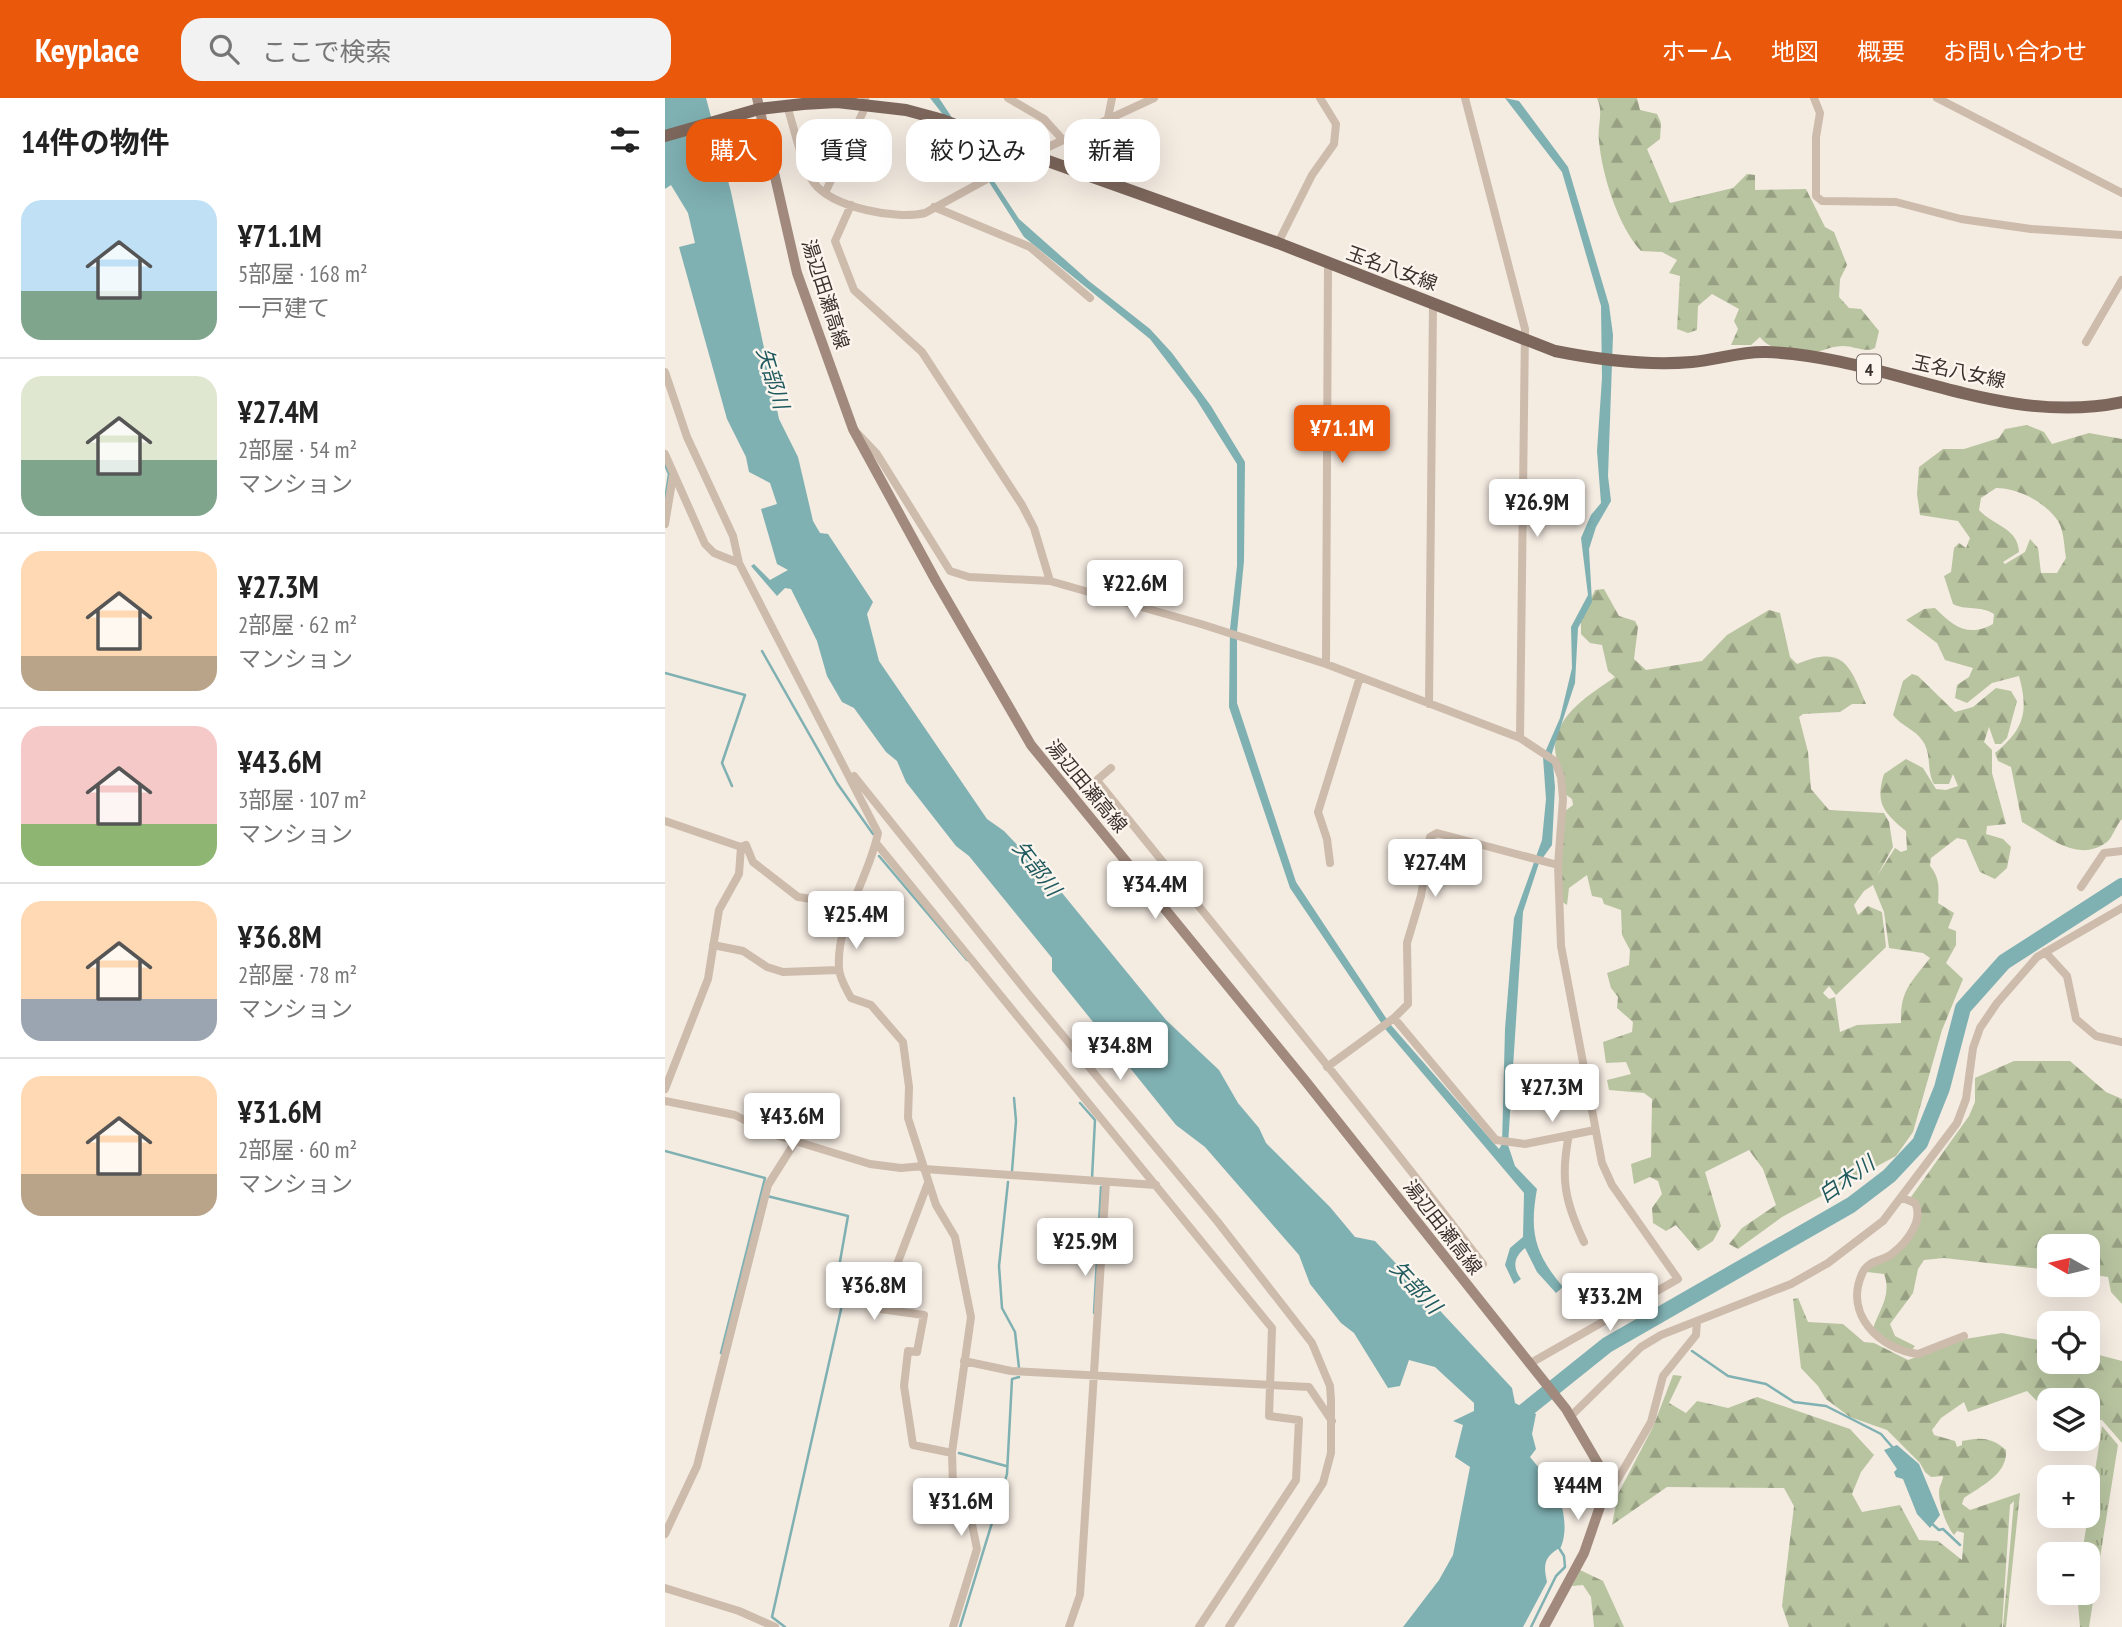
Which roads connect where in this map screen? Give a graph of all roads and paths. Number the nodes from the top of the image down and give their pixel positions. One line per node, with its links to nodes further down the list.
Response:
1 (1008, 98): 14 (street)
2 (1112, 98): 11 (street)
3 (1154, 98): 11 (street)
4 (1319, 98): 23 (street)
5 (1465, 98): 28 (street)
6 (1814, 98): 22 (street)
7 (1937, 98): 19 (street)
8 (865, 101): 9 (main road, 玉名八女線 / 4); 12 (main road, 玉名八女線 / 4); 18 (street)
9 (787, 106): 10 (main road, 玉名八女線 / 4); 18 (street)
10 (756, 107): 13 (main road, 玉名八女線 / 4); 32 (main road, 湯辺田瀬高線)
11 (1108, 118): 14 (street)
12 (939, 119)
13 (665, 136)
14 (1063, 140): 15 (street)
15 (1050, 146)
16 (1050, 162): 23 (main road, 玉名八女線 / 4)
17 (983, 182): 21 (street)
18 (824, 193): 20 (street)
19 (2122, 193)
20 (851, 205): 21 (street); 37 (street)
21 (934, 207): 26 (street)
22 (2122, 235)
23 (1278, 243): 24 (main road, 玉名八女線 / 4)
24 (1328, 265): 27 (main road, 玉名八女線 / 4); 38 (street)
25 (2122, 280): 29 (street)
26 (1090, 298)
27 (1433, 303): 28 (main road, 玉名八女線 / 4); 40 (street)
28 (1524, 339): 31 (main road, 玉名八女線 / 4); 41 (street)
29 (2086, 342)
30 (665, 372): 36 (street)
31 (2122, 402)
32 (853, 429): 37 (street); 74 (main road, 湯辺田瀬高線)
33 (665, 454): 34 (street)
34 (673, 476): 35 (street); 36 (street)
35 (665, 524)
36 (739, 563): 43 (street)
37 (1051, 581): 38 (street)
38 (1326, 664): 39 (street)
39 (1360, 677): 40 (street); 48 (street)
40 (1429, 704): 41 (street)
41 (1520, 738): 49 (street)
42 (1111, 768): 58 (street)
43 (848, 769): 45 (street); 78 (street)
44 (665, 821): 46 (street)
45 (876, 843): 51 (street); 67 (street)
46 (741, 847): 51 (street); 53 (street)
47 (2122, 851): 50 (street)
48 (1330, 863)
49 (1558, 865): 56 (street); 61 (street)
50 (2081, 887)
51 (853, 905): 55 (street)
52 (2122, 908): 54 (street)
53 (713, 946): 55 (street); 59 (street)
54 (2045, 952): 57 (street); 68 (street)
55 (838, 970): 64 (street)
56 (1392, 1019): 58 (street); 62 (street)
57 (2122, 1042)
58 (1327, 1067): 70 (street)
59 (665, 1089)
60 (665, 1101): 63 (street)
61 (1595, 1130): 62 (street); 74 (street)
62 (1569, 1135): 69 (street)
63 (797, 1139): 64 (street); 81 (street)
64 (923, 1168): 65 (street); 66 (street)
65 (1106, 1182): 67 (street); 75 (street)
66 (928, 1183): 73 (street); 79 (street)
67 (1156, 1185): 76 (street)
68 (1903, 1198): 71 (street); 72 (street)
69 (1584, 1242)
70 (1483, 1265)
71 (1697, 1321): 77 (street); 80 (street)
72 (1963, 1336)
73 (964, 1361): 75 (street); 79 (street)
74 (1529, 1364): 77 (main road, 湯辺田瀬高線)
75 (1094, 1377): 76 (street); 85 (street)
76 (1271, 1386): 78 (street); 86 (street)
77 (1568, 1413): 80 (main road, 湯辺田瀬高線)
78 (1333, 1423): 87 (street)
79 (952, 1453): 84 (street)
80 (1605, 1492): 88 (main road)
81 (665, 1534)
82 (665, 1588): 83 (street)
83 (775, 1627)
84 (953, 1627)
85 (1069, 1627)
86 (1199, 1627)
87 (1229, 1627)
88 (1544, 1627)

